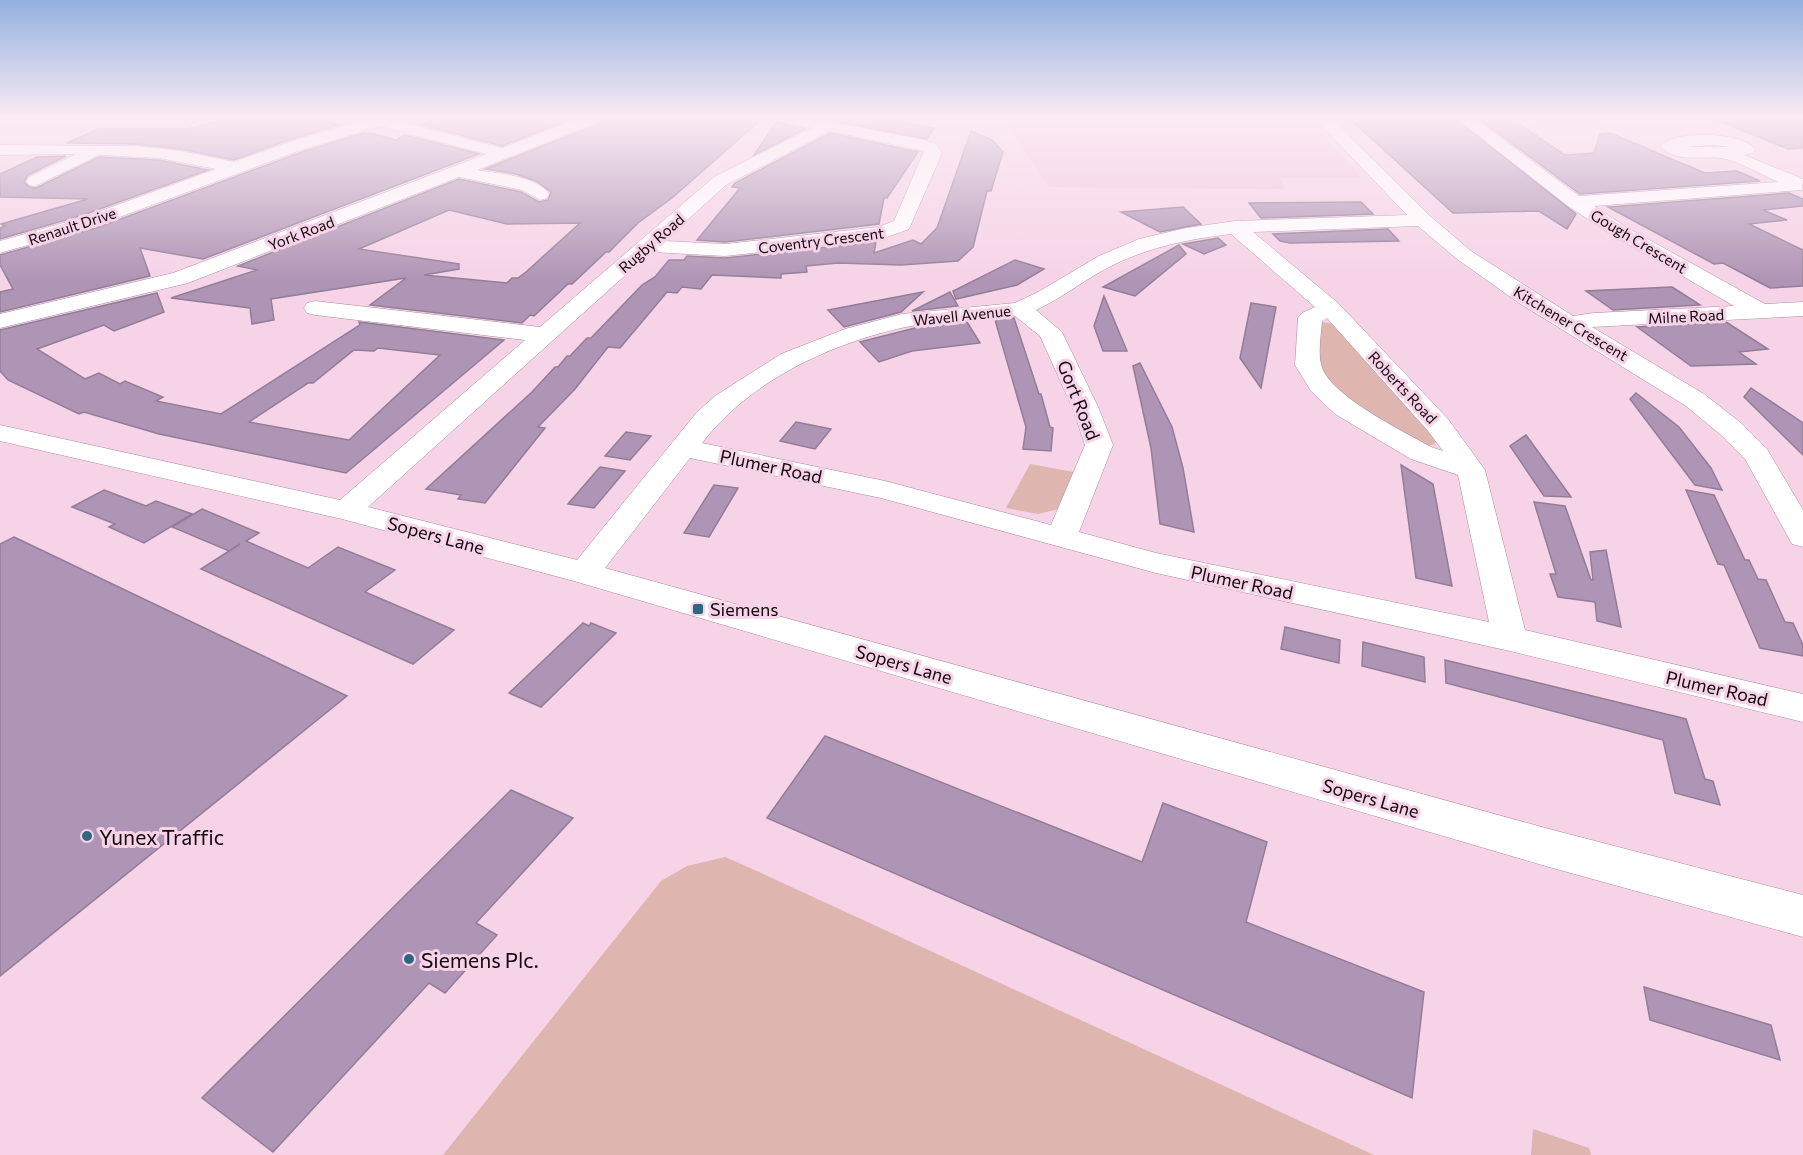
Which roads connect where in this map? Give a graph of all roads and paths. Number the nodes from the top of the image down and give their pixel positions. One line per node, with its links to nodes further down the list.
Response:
1 (53, 172): 11 (street)
2 (224, 172): 19 (street, Renault Drive)
3 (454, 172): 25 (street, York Road)
4 (460, 172): 14 (street)
5 (736, 172): 18 (street, Rugby Road)
6 (925, 172): 18 (street, Coventry Crescent)
7 (1376, 172): 16 (street, Kitchener Crescent)
8 (1535, 172): 15 (street, Gough Crescent)
9 (1771, 172): 13 (street)
10 (12, 179): 11 (street)
11 (34, 181): 12 (street)
12 (54, 182)
13 (1803, 185): 15 (street)
14 (540, 194)
15 (1575, 202): 24 (street, Gough Crescent)
16 (1423, 220): 17 (street, Wavell Avenue); 26 (street, Kitchener Crescent)
17 (1235, 227): 21 (street, Roberts Road); 22 (street, Wavell Avenue)
18 (648, 246): 27 (street, Rugby Road)
19 (0, 247)
20 (315, 308): 27 (street)
21 (1330, 308): 30 (street, Roberts Road); 30 (street, Roberts Road)
22 (1020, 309): 29 (street, Wavell Avenue); 33 (street, Gort Road)
23 (1803, 309): 24 (street, Milne Road)
24 (1762, 312): 26 (street, Milne Road)
25 (0, 321)
26 (1569, 324): 32 (street, Kitchener Crescent)
27 (543, 335): 31 (street, Rugby Road)
28 (1, 435): 31 (street, Sopers Lane)
29 (684, 448): 33 (street, Plumer Road); 34 (street, Wavell Avenue)
30 (1471, 470): 35 (street, Roberts Road)
31 (346, 512): 34 (street, Sopers Lane)
32 (1803, 537)
33 (1061, 538): 35 (street, Plumer Road)
34 (584, 573): 37 (street, Sopers Lane)
35 (1510, 639): 36 (street, Plumer Road)
36 (1803, 708)
37 (1803, 916)

